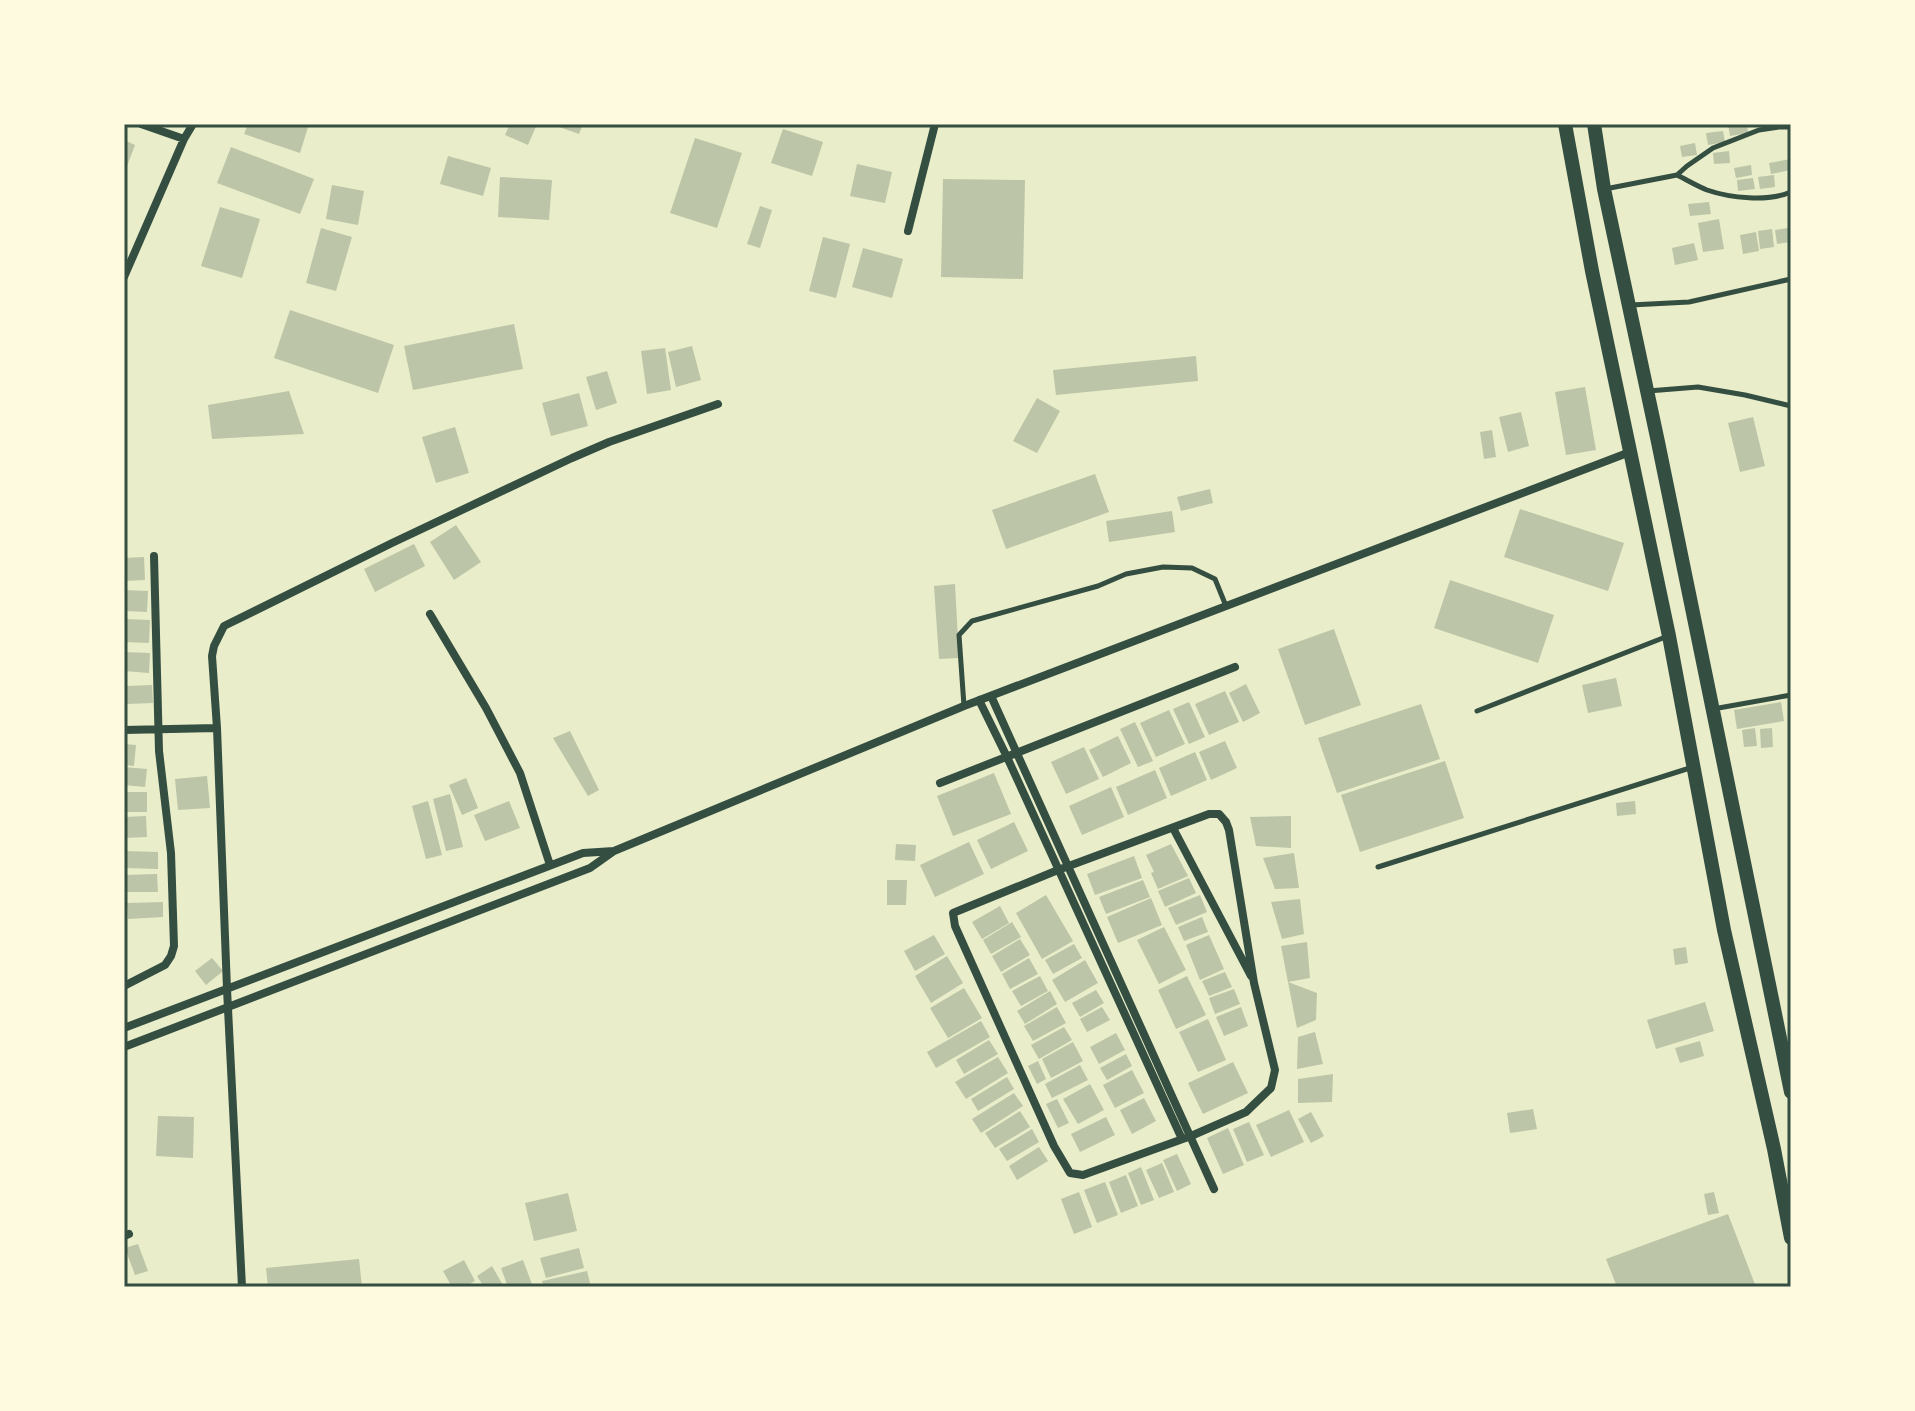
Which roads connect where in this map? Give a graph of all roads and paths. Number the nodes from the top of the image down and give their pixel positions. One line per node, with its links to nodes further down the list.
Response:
1 (141, 124): 7 (street)
2 (193, 124): 7 (street)
3 (935, 124): 11 (street)
4 (1565, 124): 18 (main road)
5 (1594, 124): 9 (main road)
6 (1791, 127): 8 (lane)
7 (184, 139): 12 (street)
8 (1677, 175): 9 (lane); 10 (lane)
9 (1604, 189): 14 (main road)
10 (1791, 192)
11 (908, 231)
12 (124, 277)
13 (1791, 279): 14 (lane)
14 (1629, 305): 15 (main road)
15 (1647, 392): 17 (lane); 28 (main road)
16 (718, 404): 30 (street)
17 (1791, 406)
18 (1630, 452): 20 (street); 22 (main road)
19 (154, 556): 31 (street)
20 (1226, 606): 25 (street); 27 (lane)
21 (430, 614): 39 (street)
22 (1669, 636): 29 (lane); 35 (main road)
23 (1235, 667): 33 (street)
24 (1791, 695): 28 (lane)
25 (991, 696): 26 (street); 33 (street)
26 (979, 700): 27 (street); 34 (street)
27 (964, 706): 38 (street)
28 (1712, 709): 48 (main road)
29 (1477, 711)
30 (217, 728): 31 (street); 44 (street)
31 (159, 729): 32 (street); 43 (street)
32 (124, 730)
33 (1017, 753): 34 (street); 41 (street)
34 (1007, 757): 36 (street); 41 (street)
35 (1694, 766): 40 (lane); 51 (main road)
36 (940, 783)
37 (1173, 828): 41 (street); 42 (street); 42 (street)
38 (614, 851): 39 (street); 45 (street)
39 (550, 865): 44 (street)
40 (1378, 867)
41 (1062, 868): 49 (street); 49 (street)
42 (1254, 983): 49 (street)
43 (124, 986)
44 (227, 989): 45 (street); 46 (street)
45 (228, 1007): 47 (street); 52 (street)
46 (124, 1028)
47 (124, 1047)
48 (1791, 1092)
49 (1186, 1138): 50 (street)
50 (1214, 1189)
51 (1791, 1238)
52 (242, 1287)

